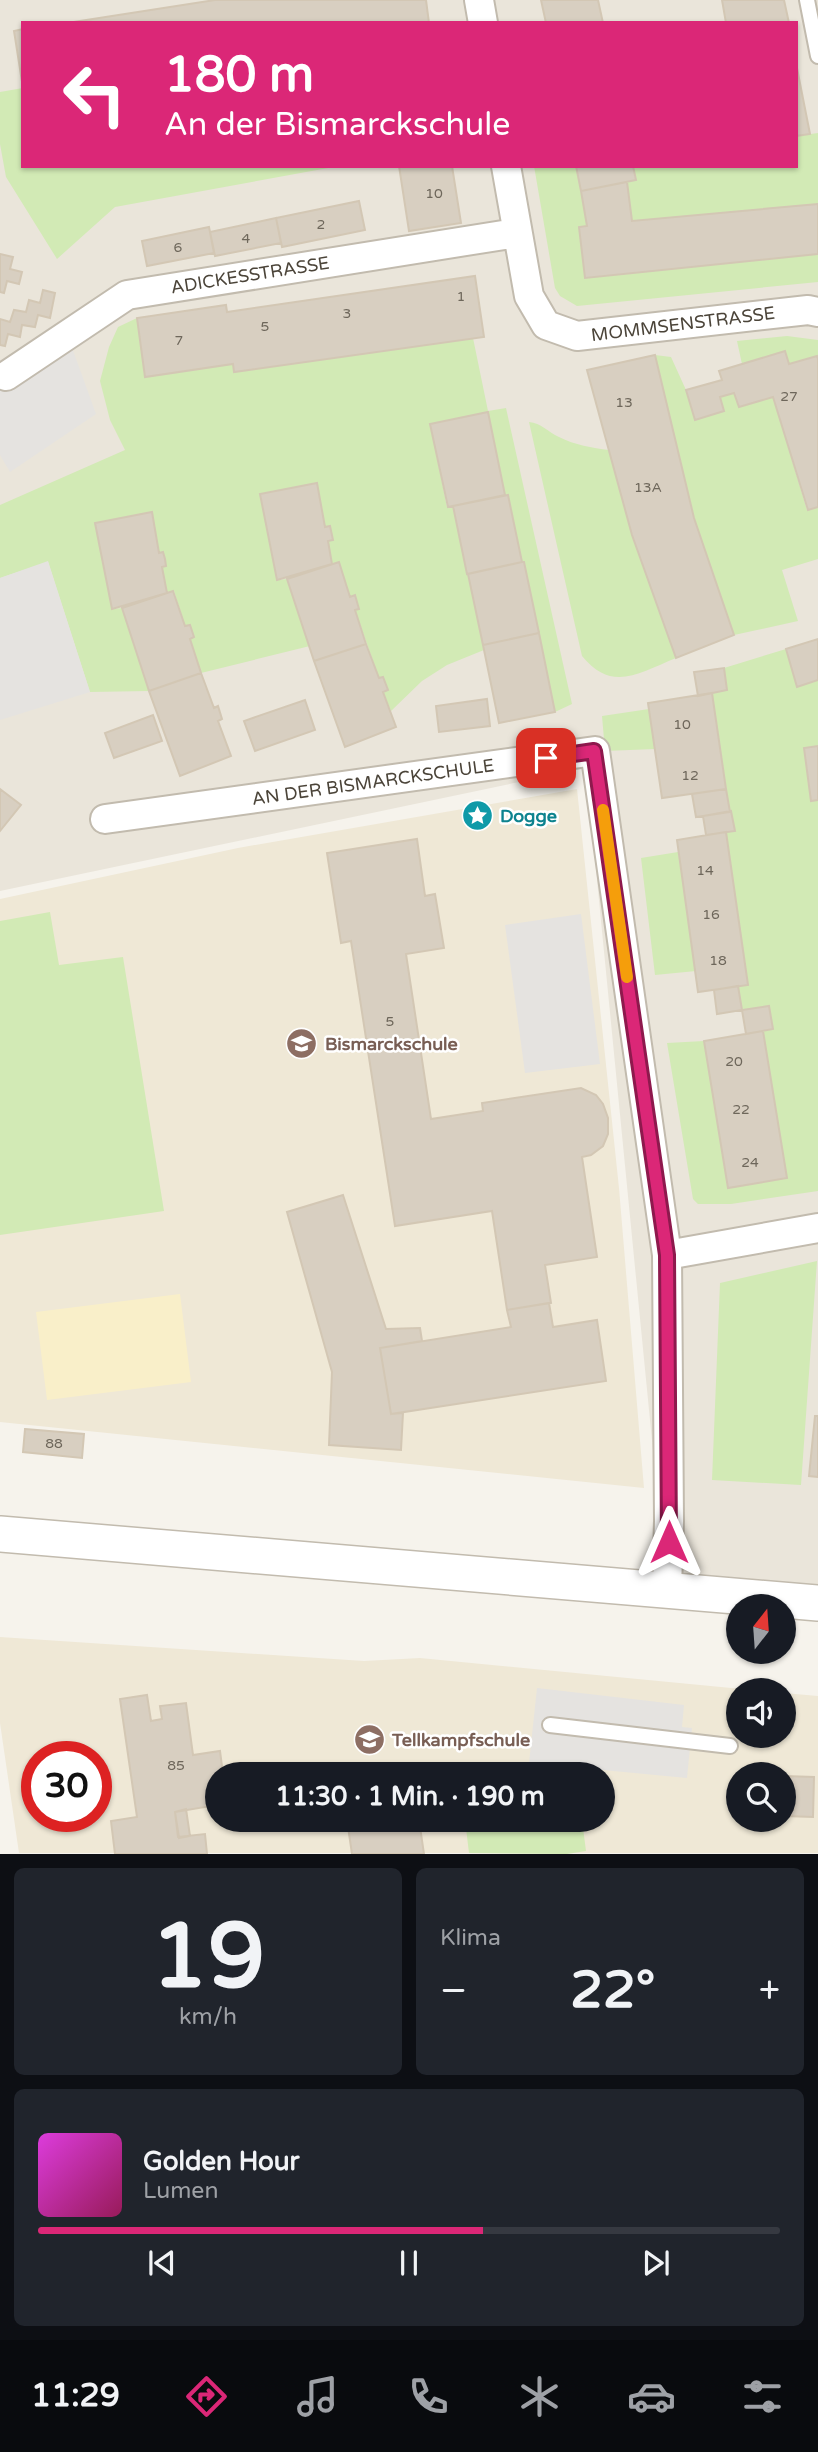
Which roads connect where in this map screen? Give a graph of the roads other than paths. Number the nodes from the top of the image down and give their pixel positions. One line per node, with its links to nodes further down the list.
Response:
1 (479, 0): 3 (street)
2 (807, 0): 4 (lane)
3 (483, 21)
4 (818, 56)
5 (506, 168): 6 (street, MOMMSENSTRASSE)
6 (516, 233): 7 (street, MOMMSENSTRASSE); 8 (street, ADICKESSTRASSE)
7 (818, 312)
8 (6, 376)
9 (106, 818): 11 (street, AN DER BISMARCKSCHULE)
10 (818, 1228): 11 (street)
11 (667, 1255): 13 (street, AN DER BISMARCKSCHULE)
12 (0, 1534): 13 (street)
13 (667, 1590): 14 (street)
14 (818, 1603)
15 (550, 1725): 16 (lane)
16 (726, 1746)

